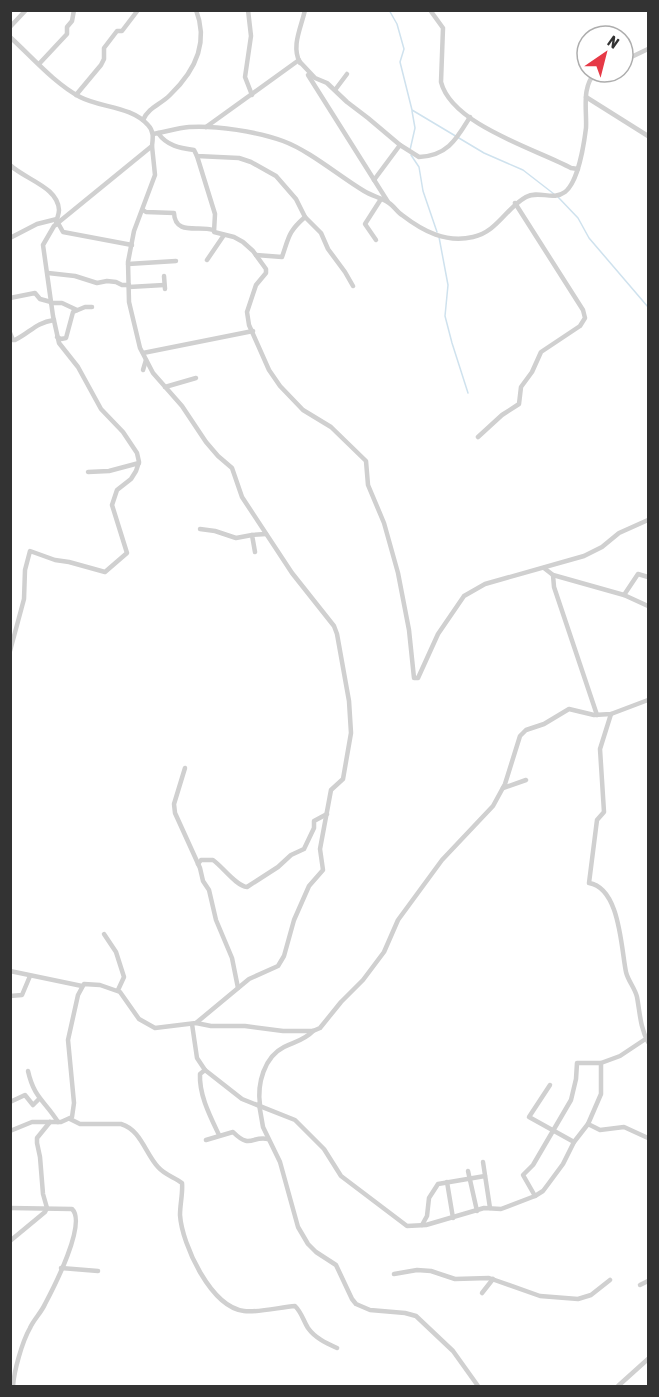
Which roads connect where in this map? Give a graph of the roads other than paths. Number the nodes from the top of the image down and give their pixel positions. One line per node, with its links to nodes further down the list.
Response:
1 (26, 10): 8 (street)
2 (74, 10): 13 (street)
3 (138, 10): 18 (street)
4 (196, 10): 21 (street)
5 (248, 10): 17 (street)
6 (305, 10): 12 (street)
7 (430, 10): 20 (street)
8 (10, 27)
9 (10, 37): 10 (street)
10 (16, 43): 11 (street); 13 (street)
11 (10, 49)
12 (299, 61): 16 (street); 17 (street); 30 (street)
13 (39, 64): 18 (street)
14 (346, 74): 16 (street)
15 (588, 84): 19 (street)
16 (335, 90): 25 (street)
17 (252, 94): 22 (street)
18 (76, 95): 21 (street)
19 (586, 97): 24 (street); 29 (street)
20 (470, 117): 25 (street); 29 (street)
21 (143, 120): 23 (street)
22 (206, 127): 23 (street); 31 (street)
23 (156, 134): 26 (street); 27 (street)
24 (648, 136)
25 (399, 145): 30 (street)
26 (152, 146): 34 (street); 36 (street)
27 (197, 156): 35 (street); 37 (street)
28 (10, 165): 36 (street)
29 (577, 172): 33 (street)
30 (374, 180): 32 (street)
31 (381, 199): 32 (street); 40 (street)
32 (388, 202): 33 (street)
33 (515, 203): 63 (street)
34 (143, 210): 37 (street); 41 (street)
35 (305, 217): 42 (street); 49 (street)
36 (57, 222): 39 (street); 41 (street); 46 (street)
37 (213, 230): 38 (street)
38 (225, 235): 42 (street); 43 (street)
39 (10, 238)
40 (376, 240)
41 (132, 245): 45 (street)
42 (256, 255): 55 (street)
43 (207, 260)
44 (176, 261): 45 (street)
45 (128, 264): 48 (street)
46 (48, 273): 48 (street); 51 (street)
47 (164, 276): 48 (street)
48 (129, 286): 58 (street)
49 (353, 286)
50 (10, 298): 51 (street)
51 (51, 302): 53 (street); 54 (street)
52 (92, 307): 53 (street)
53 (77, 310): 57 (street)
54 (54, 320): 56 (street); 57 (street)
55 (253, 332): 58 (street); 71 (street)
56 (10, 333)
57 (57, 337): 64 (street)
58 (142, 353): 59 (street)
59 (146, 360): 60 (street); 62 (street)
60 (143, 370)
61 (196, 378): 62 (street)
62 (165, 387): 68 (street)
63 (478, 437)
64 (138, 463): 65 (street); 76 (street)
65 (88, 472)
66 (648, 520): 71 (street)
67 (200, 529): 69 (street)
68 (266, 534): 69 (street); 83 (street)
69 (252, 535): 70 (street)
70 (255, 552)
71 (544, 568): 72 (street)
72 (553, 575): 74 (street); 79 (street)
73 (648, 577): 74 (street)
74 (624, 595): 75 (street)
75 (648, 606)
76 (10, 651)
77 (648, 700): 78 (street)
78 (611, 714): 79 (street); 94 (street)
79 (597, 715): 82 (street)
80 (185, 768): 84 (street)
81 (526, 780): 82 (street)
82 (503, 788): 93 (street)
83 (327, 814): 84 (street); 89 (street)
84 (198, 864): 89 (street)
85 (104, 934): 90 (street)
86 (10, 971): 87 (street)
87 (30, 976): 88 (street); 91 (street)
88 (82, 986): 90 (street); 102 (street)
89 (238, 988): 92 (street)
90 (118, 990): 92 (street)
91 (10, 996)
92 (194, 1023): 93 (street); 96 (street)
93 (313, 1031): 101 (street)
94 (647, 1040): 95 (street)
95 (601, 1063): 105 (street); 106 (street)
96 (205, 1070): 101 (street); 108 (street)
97 (28, 1071): 99 (street)
98 (550, 1085): 106 (street)
99 (39, 1099): 100 (street); 104 (street)
100 (10, 1102)
101 (259, 1104): 110 (street); 124 (street)
102 (70, 1119): 104 (street); 134 (street)
103 (50, 1122): 104 (street); 107 (street); 120 (street)
104 (58, 1122)
105 (588, 1124): 109 (street); 112 (street)
106 (552, 1129): 112 (street); 118 (street)
107 (10, 1131)
108 (219, 1135): 110 (street); 111 (street)
109 (648, 1138)
110 (268, 1139): 137 (street)
111 (206, 1140)
112 (574, 1142): 118 (street)
113 (483, 1162): 115 (street)
114 (468, 1171): 116 (street)
115 (485, 1176): 116 (street); 121 (street)
116 (469, 1179): 117 (street); 122 (street)
117 (447, 1182): 123 (street); 124 (street)
118 (535, 1196): 121 (street)
119 (10, 1208): 120 (street)
120 (47, 1208): 125 (street); 126 (street)
121 (490, 1208): 122 (street)
122 (477, 1211): 123 (street)
123 (453, 1218): 124 (street)
124 (422, 1225)
125 (10, 1241)
126 (61, 1268): 127 (street); 136 (street)
127 (98, 1271)
128 (394, 1274): 129 (street)
129 (493, 1279): 130 (street); 133 (street)
130 (610, 1280)
131 (648, 1281): 132 (street)
132 (640, 1285)
133 (482, 1293)
134 (337, 1348)
135 (648, 1359): 138 (street)
136 (13, 1386)
137 (478, 1386)
138 (618, 1386)

